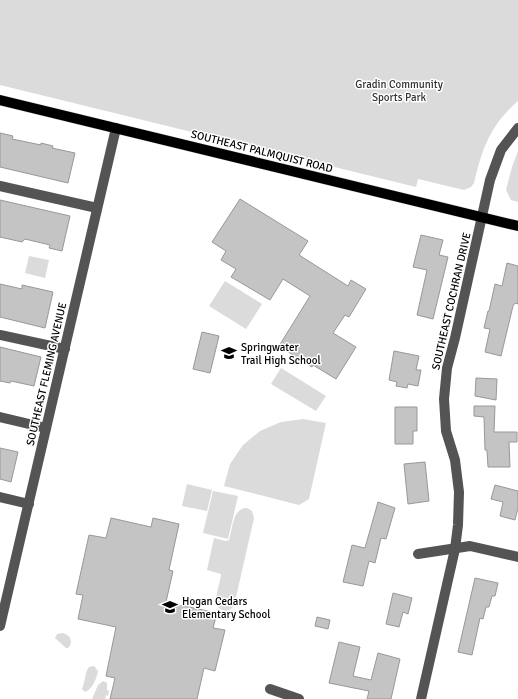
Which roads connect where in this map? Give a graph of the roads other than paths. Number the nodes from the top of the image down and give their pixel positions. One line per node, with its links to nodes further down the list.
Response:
1 (0, 100): 2 (main road, SOUTHEAST PALMQUIST ROAD)
2 (116, 128): 5 (street, SOUTHEAST FLEMING AVENUE); 6 (main road, SOUTHEAST PALMQUIST ROAD)
3 (518, 128): 6 (street, SOUTHEAST COCHRAN DRIVE)
4 (0, 186): 5 (street)
5 (97, 208): 9 (street, SOUTHEAST FLEMING AVENUE)
6 (482, 217): 7 (main road, SOUTHEAST PALMQUIST ROAD); 14 (street, SOUTHEAST COCHRAN DRIVE)
7 (518, 226)
8 (0, 334): 9 (street)
9 (65, 349): 11 (street, SOUTHEAST FLEMING AVENUE)
10 (0, 417): 11 (street)
11 (46, 428): 13 (street, SOUTHEAST FLEMING AVENUE)
12 (0, 497): 13 (street)
13 (29, 504): 17 (street, SOUTHEAST FLEMING AVENUE)
14 (455, 549): 15 (street); 16 (street); 20 (street, SOUTHEAST COCHRAN DRIVE)
15 (418, 554)
16 (518, 557)
17 (0, 626)
18 (270, 690): 19 (street)
19 (299, 699)
20 (421, 699)

